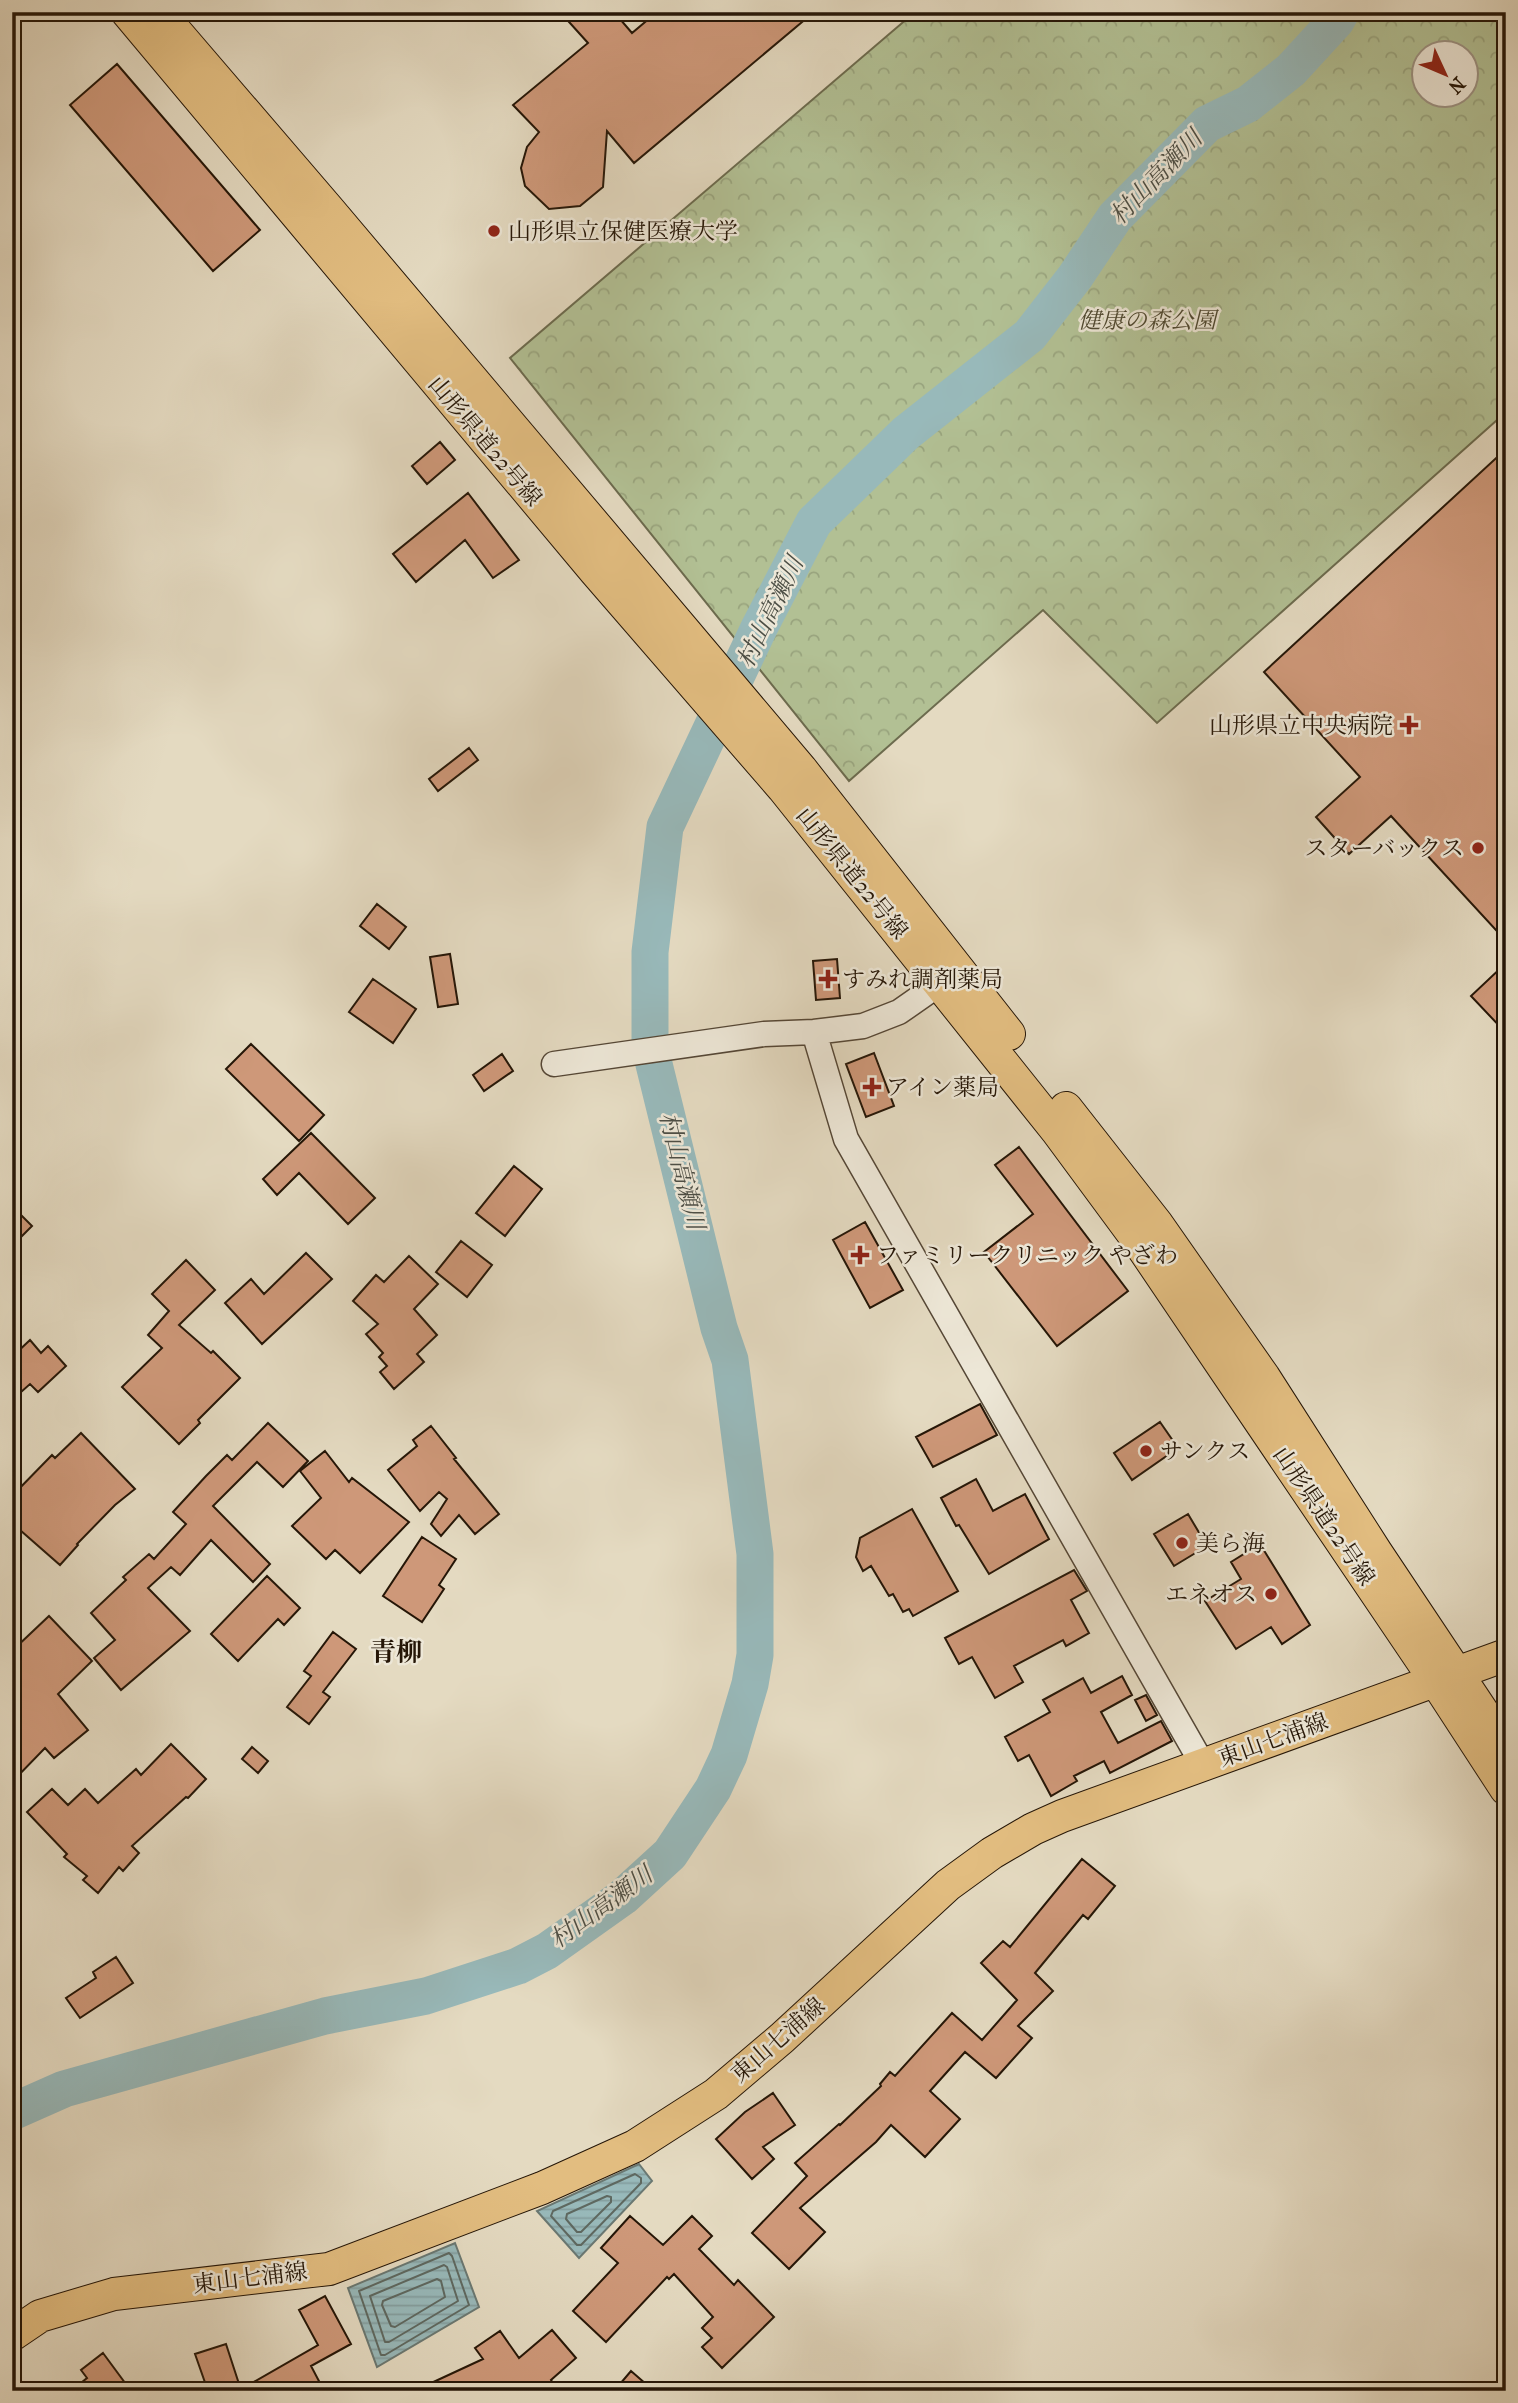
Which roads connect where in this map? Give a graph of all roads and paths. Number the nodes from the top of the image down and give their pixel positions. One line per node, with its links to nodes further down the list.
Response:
1 (127, 12): 3 (main road, 山形県道22号線)
2 (159, 12): 3 (main road, 山形県道22号線)
3 (792, 779): 4 (main road, 山形県道22号線)
4 (950, 977): 5 (street); 8 (main road, 山形県道22号線)
5 (814, 1032): 6 (street); 10 (street)
6 (554, 1064)
7 (1506, 1656): 8 (main road, 東山七浦線)
8 (1446, 1677): 9 (main road, 山形県道22号線); 10 (main road, 東山七浦線); 11 (main road, 山形県道22号線)
9 (1506, 1747)
10 (1203, 1765): 12 (main road, 東山七浦線)
11 (1506, 1789)
12 (12, 2335)

